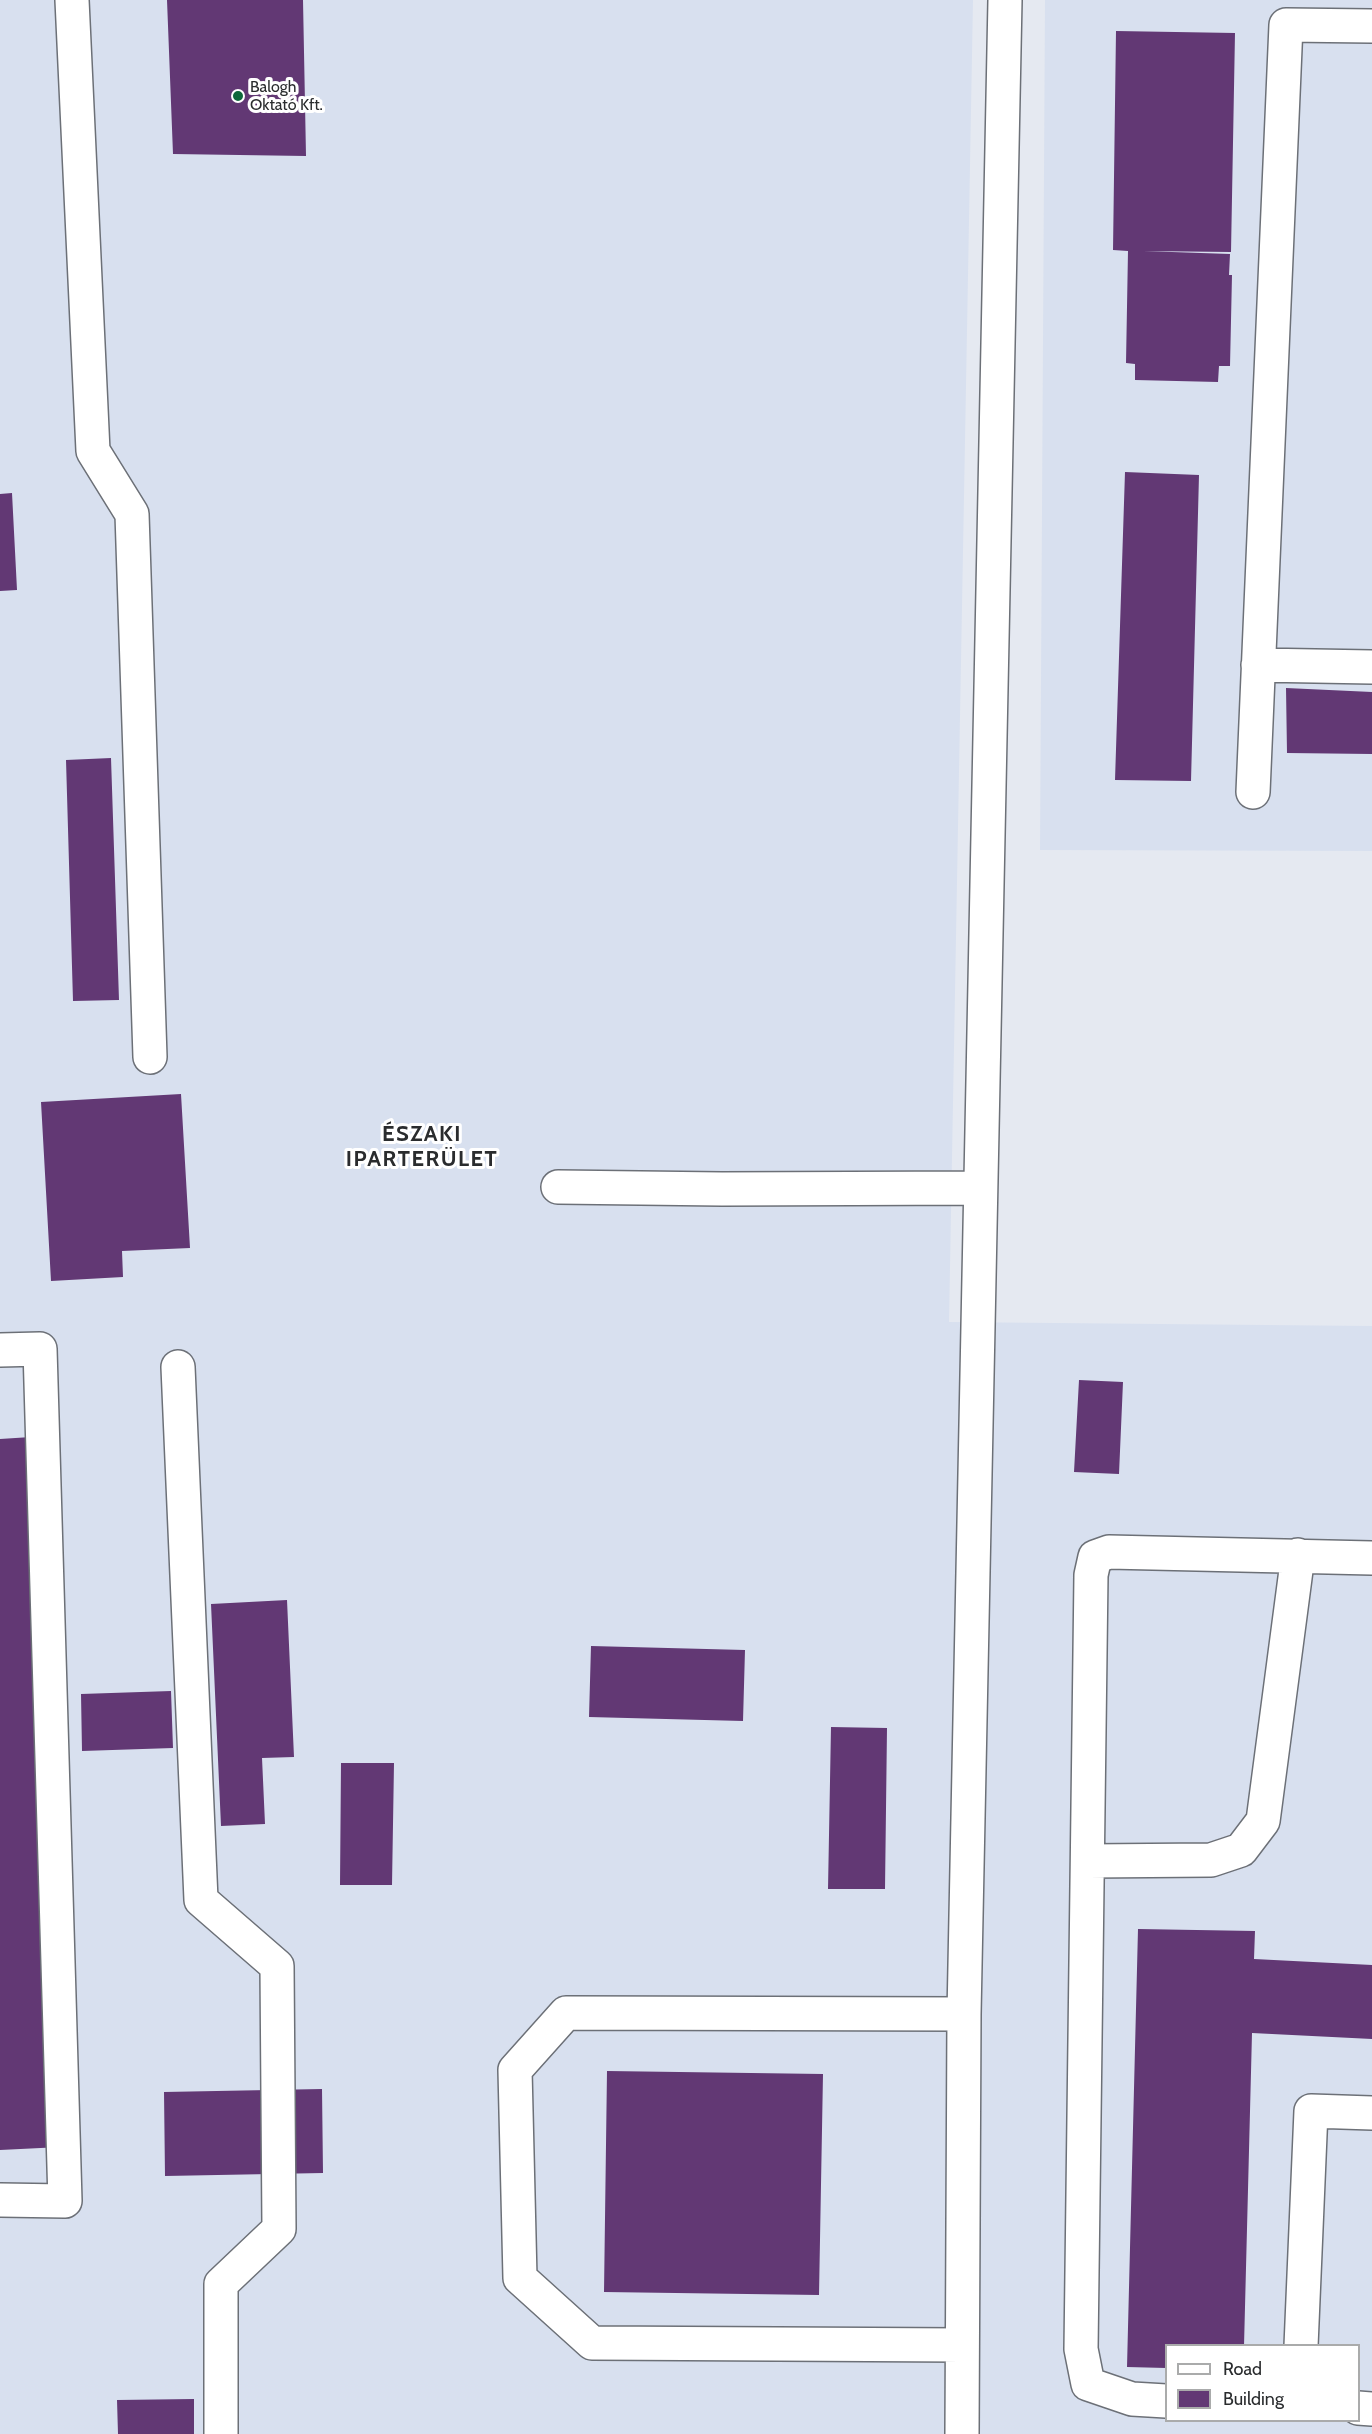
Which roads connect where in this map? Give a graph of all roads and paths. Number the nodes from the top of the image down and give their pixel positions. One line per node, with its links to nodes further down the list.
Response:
1 (72, 0): 7 (lane)
2 (1005, 0): 9 (lane)
3 (1372, 26): 4 (lane)
4 (1258, 665): 5 (lane); 6 (lane)
5 (1372, 667)
6 (1253, 792)
7 (150, 1057)
8 (558, 1187): 9 (lane)
9 (980, 1188): 15 (lane)
10 (0, 1350): 17 (lane)
11 (178, 1367): 21 (lane)
12 (1298, 1555): 13 (lane); 14 (lane); 14 (lane)
13 (1372, 1558)
14 (1089, 1862): 20 (lane)
15 (964, 2014): 19 (lane); 19 (lane)
16 (1372, 2113): 18 (lane)
17 (0, 2200)
18 (1301, 2344)
19 (962, 2345): 22 (lane)
20 (1165, 2401)
21 (221, 2434)
22 (962, 2434)

